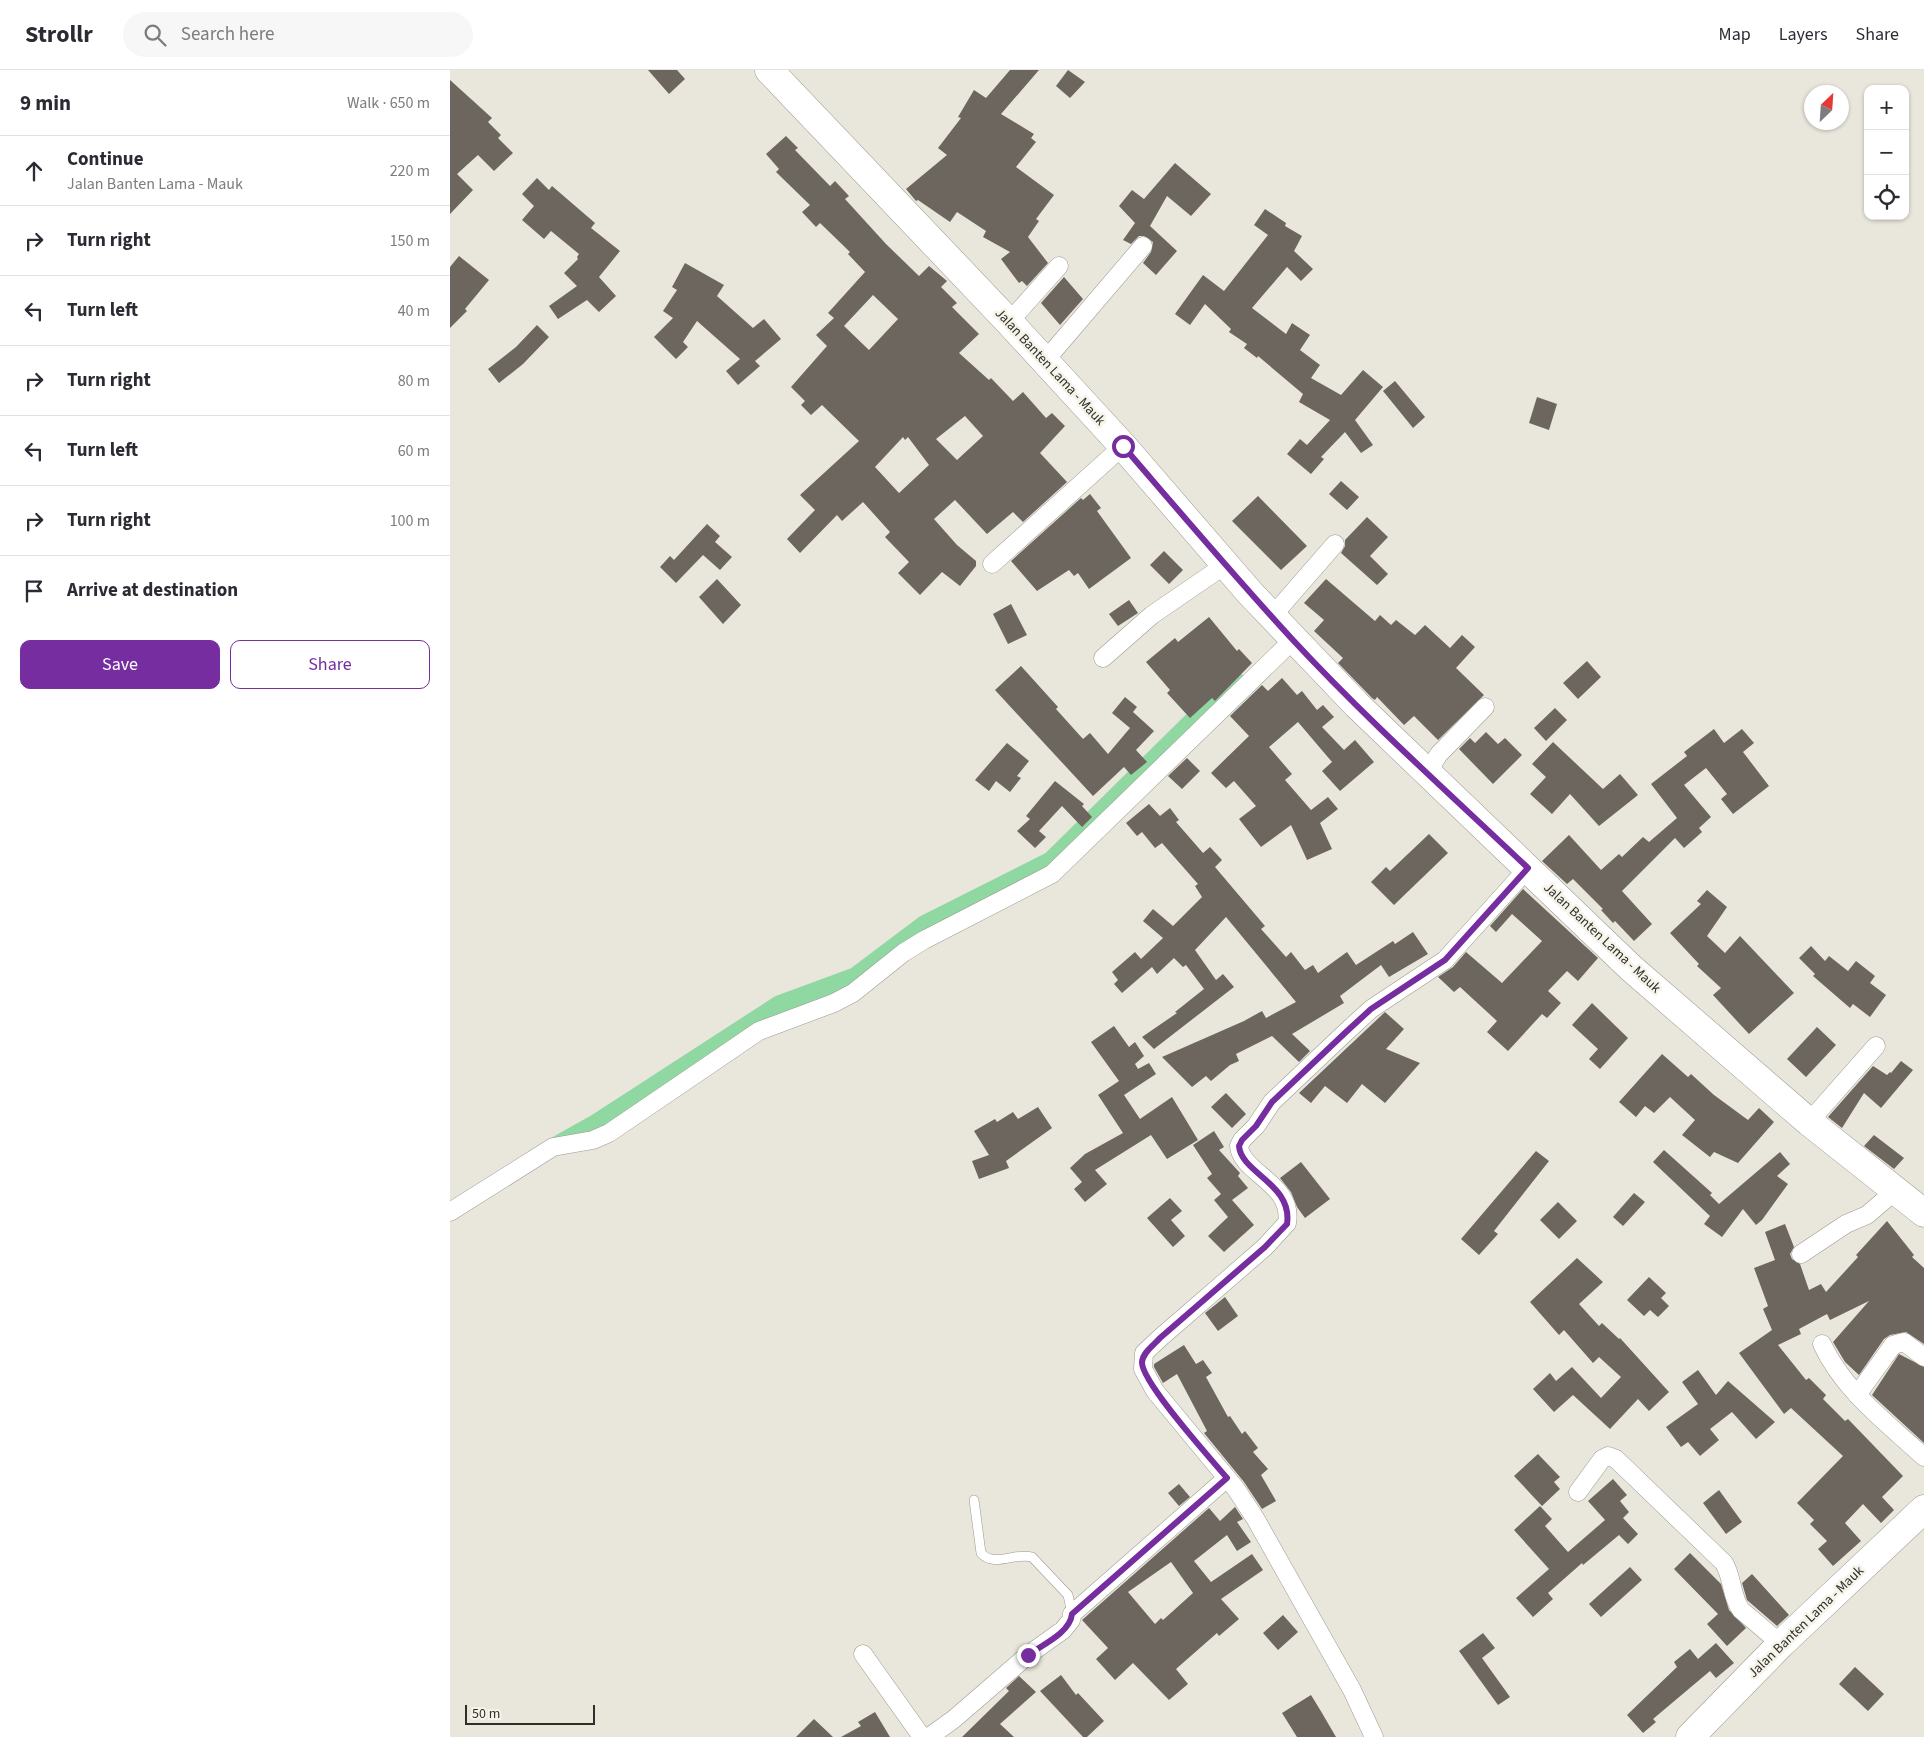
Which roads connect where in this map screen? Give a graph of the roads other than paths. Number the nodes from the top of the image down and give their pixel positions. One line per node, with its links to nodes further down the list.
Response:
1 (769, 70): 4 (main road, Jalan Banten Lama - Mauk)
2 (1143, 246): 5 (street)
3 (1060, 266): 4 (street)
4 (1009, 322): 5 (main road, Jalan Banten Lama - Mauk)
5 (1044, 362): 6 (main road, Jalan Banten Lama - Mauk)
6 (1123, 446): 8 (street); 9 (main road, Jalan Banten Lama - Mauk)
7 (1335, 544): 10 (street)
8 (992, 564)
9 (1225, 565): 10 (main road, Jalan Banten Lama - Mauk); 12 (street)
10 (1270, 614): 11 (main road, Jalan Banten Lama - Mauk)
11 (1293, 640): 14 (main road, Jalan Banten Lama - Mauk); 19 (street)
12 (1103, 658)
13 (1485, 708): 14 (street)
14 (1427, 772): 15 (main road, Jalan Banten Lama - Mauk)
15 (1528, 868): 17 (main road, Jalan Banten Lama - Mauk); 26 (street)
16 (1876, 1046): 17 (street)
17 (1809, 1122): 18 (main road, Jalan Banten Lama - Mauk)
18 (1895, 1191): 20 (main road, Jalan Banten Lama - Mauk); 21 (street)
19 (450, 1212)
20 (1924, 1213)
21 (1801, 1254)
22 (1822, 1344): 24 (street)
23 (1924, 1357): 24 (street)
24 (1857, 1395): 25 (street)
25 (1924, 1457)
26 (1227, 1478): 30 (street); 35 (street)
27 (1578, 1492): 31 (street)
28 (974, 1500): 30 (lane)
29 (1924, 1509): 31 (main road, Jalan Banten Lama - Mauk)
30 (1072, 1614): 34 (street)
31 (1782, 1644): 36 (main road, Jalan Banten Lama - Mauk)
32 (863, 1654): 33 (street)
33 (922, 1737)
34 (930, 1737)
35 (1374, 1737)
36 (1690, 1737)

